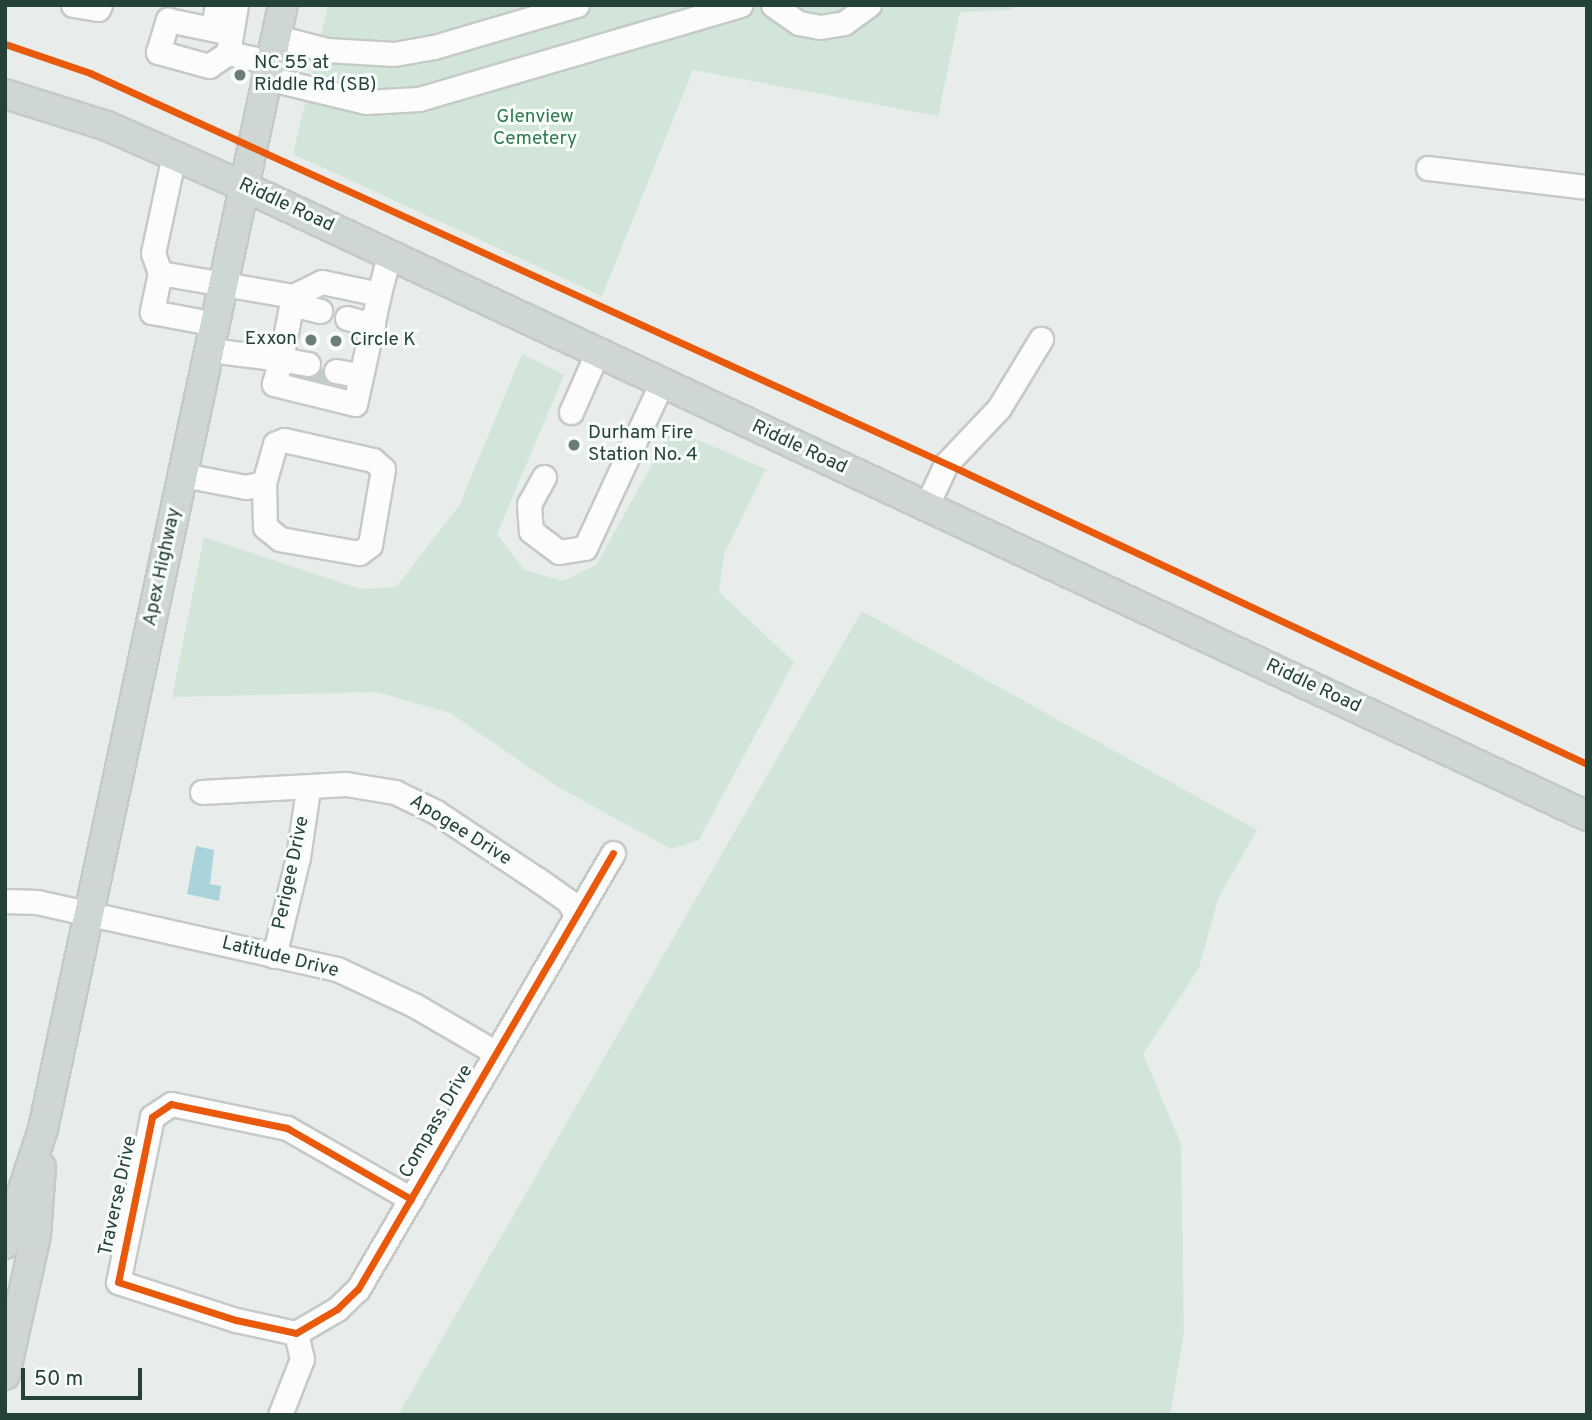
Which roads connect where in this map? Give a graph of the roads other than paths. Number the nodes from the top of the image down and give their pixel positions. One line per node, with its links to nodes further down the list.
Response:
1 (74, 5): 2 (street)
2 (100, 5)
3 (218, 5): 10 (street)
4 (236, 5): 10 (street)
5 (283, 5): 11 (main road, Apex Highway)
6 (577, 5): 11 (street)
7 (741, 5): 11 (street)
8 (773, 5): 9 (street)
9 (869, 5)
10 (224, 38): 11 (street)
11 (271, 59): 15 (main road, Apex Highway)
12 (5, 94): 13 (main road, Riddle Road)
13 (174, 155): 15 (main road, Riddle Road); 18 (street)
14 (1428, 168): 16 (street)
15 (245, 187): 17 (main road, Riddle Road); 19 (main road, Apex Highway)
16 (1587, 187)
17 (389, 256): 21 (street); 25 (main road, Riddle Road)
18 (160, 273): 19 (street); 23 (street)
19 (225, 284): 20 (street); 23 (main road, Apex Highway)
20 (307, 298): 21 (street); 26 (street)
21 (376, 308): 22 (street); 29 (street)
22 (349, 309)
23 (213, 337): 26 (street); 32 (main road, Apex Highway)
24 (1041, 339): 35 (street)
25 (597, 354): 30 (main road, Riddle Road); 31 (street)
26 (279, 365): 27 (street); 29 (street)
27 (307, 371)
28 (334, 376): 29 (street)
29 (360, 382)
30 (661, 384): 33 (street); 35 (main road, Riddle Road)
31 (571, 411)
32 (183, 475): 34 (street); 42 (main road, Apex Highway)
33 (544, 477)
34 (264, 482): 34 (street)
35 (926, 507): 38 (main road, Riddle Road)
36 (308, 789): 37 (street, Apogee Drive); 41 (street, Apogee Drive); 43 (street, Perigee Drive)
37 (202, 792)
38 (1587, 816)
39 (613, 853): 41 (street, Compass Drive)
40 (5, 901): 42 (street, Latitude Drive)
41 (576, 914): 44 (street, Compass Drive)
42 (90, 915): 43 (street, Latitude Drive); 45 (main road, Apex Highway)
43 (274, 956): 44 (street, Latitude Drive)
44 (496, 1053): 46 (street, Compass Drive)
45 (43, 1129): 47 (main road, Apex Highway); 49 (main road, Apex Highway)
46 (411, 1199): 48 (street, Compass Drive); 48 (street, Traverse Drive)
47 (5, 1244)
48 (296, 1333): 50 (street)
49 (5, 1375)
50 (280, 1415)

